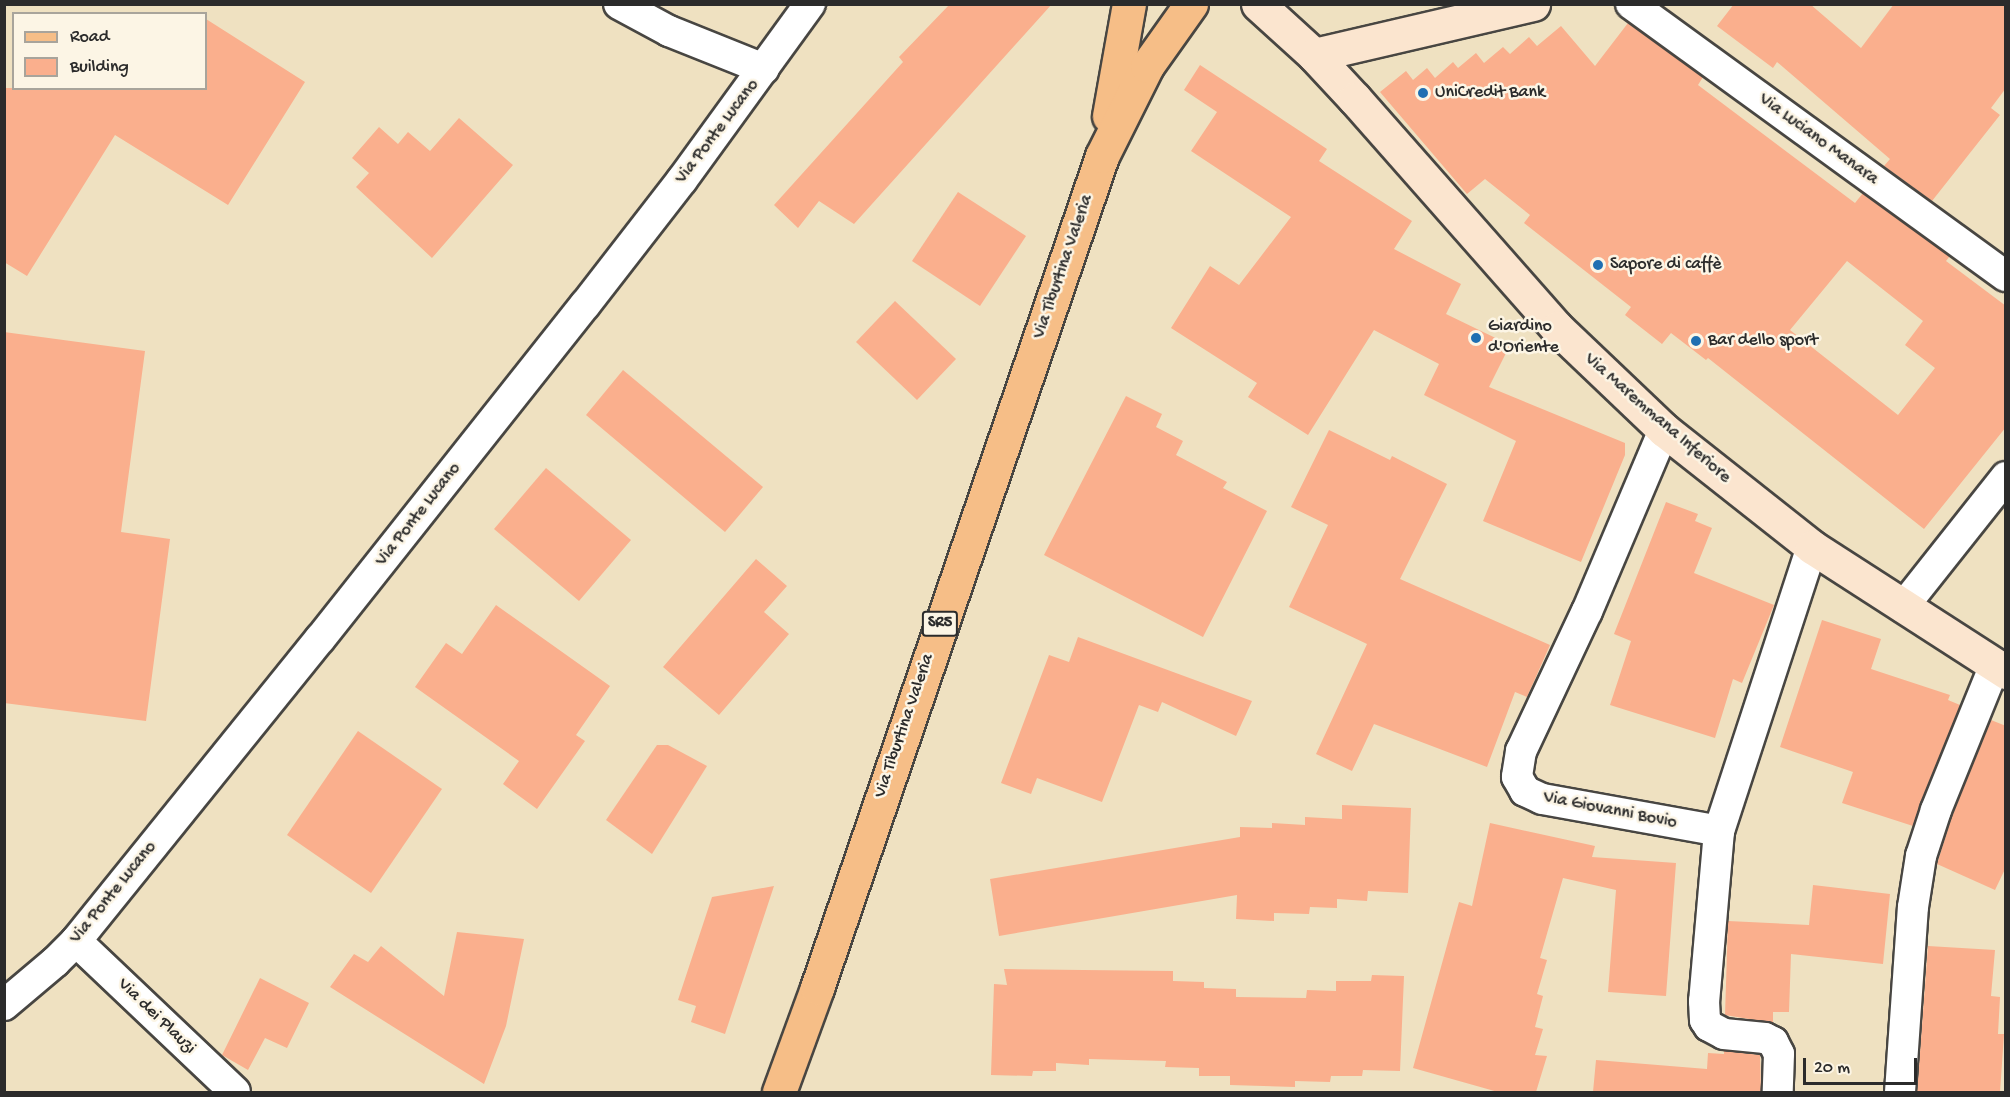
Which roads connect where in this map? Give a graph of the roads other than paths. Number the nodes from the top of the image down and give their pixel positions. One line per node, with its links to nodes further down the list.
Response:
1 (619, 4): 9 (street)
2 (810, 4): 9 (street, Via Ponte Lucano)
3 (1129, 4): 10 (main road, Via Tiburtina Valeria)
4 (1191, 4): 10 (main road, Via Tiburtina Valeria)
5 (1258, 4): 8 (main road, Via Maremmana Inferiore)
6 (1533, 4): 8 (main road)
7 (1631, 4): 11 (street, Via Luciano Manara)
8 (1314, 55): 12 (main road, Via Maremmana Inferiore)
9 (764, 69): 18 (street, Via Ponte Lucano)
10 (1102, 156): 21 (main road, Via Tiburtina Valeria / SR5)
11 (2006, 276)
12 (1664, 430): 14 (main road, Via Maremmana Inferiore); 17 (street, Via Giovanni Bovio)
13 (2006, 477): 15 (street)
14 (1812, 547): 15 (main road, Via Maremmana Inferiore); 17 (street)
15 (1903, 607): 16 (main road, Via Maremmana Inferiore)
16 (2000, 669): 23 (street)
17 (1719, 831): 22 (street)
18 (76, 941): 19 (street, Via Ponte Lucano); 20 (street, Via dei Plauzi)
19 (4, 1005)
20 (236, 1092)
21 (779, 1092)
22 (1778, 1092)
23 (1900, 1092)

